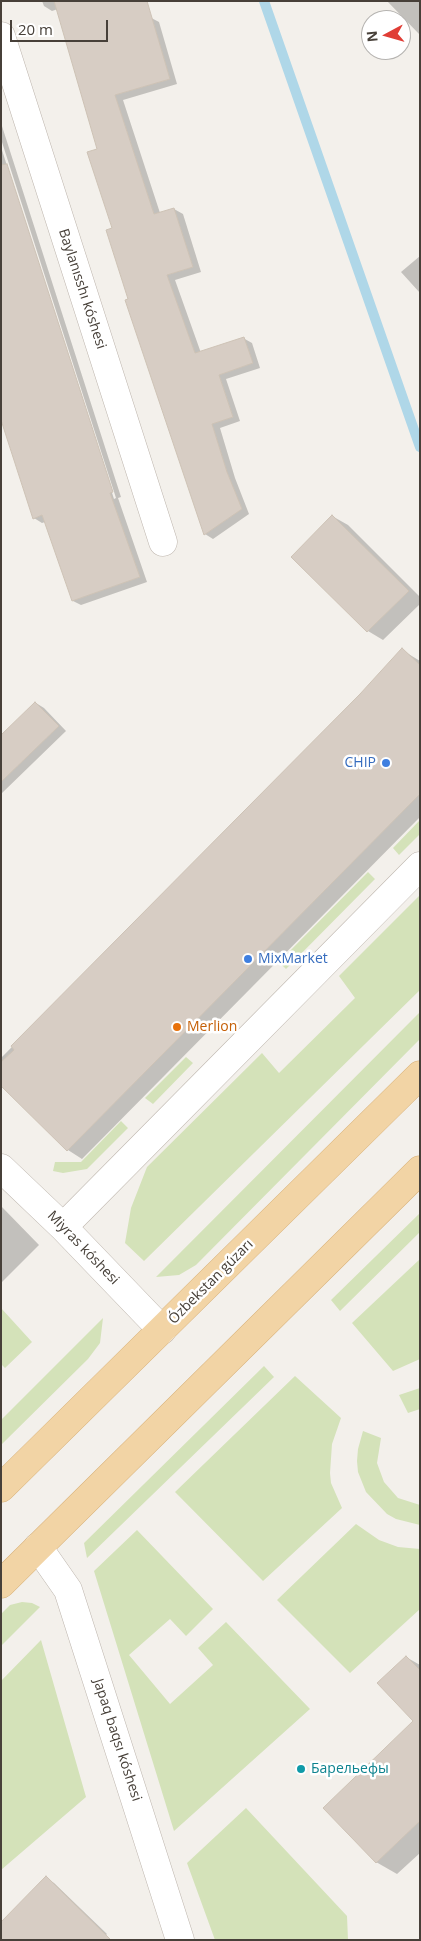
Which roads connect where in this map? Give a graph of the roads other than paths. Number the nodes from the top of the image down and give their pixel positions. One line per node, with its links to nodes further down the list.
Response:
1 (1, 36): 2 (street, Baylanısshı kóshesi)
2 (163, 542)
3 (420, 866): 7 (street)
4 (420, 1075): 8 (main road, Ózbekstan gúzarı)
5 (1, 1168): 7 (street, Miyras kóshesi)
6 (420, 1170): 10 (main road)
7 (63, 1227): 8 (street, Miyras kóshesi)
8 (162, 1330): 9 (main road, Ózbekstan gúzarı)
9 (1, 1488)
10 (38, 1547): 11 (main road); 12 (street, Japaq baqsı kóshesi)
11 (1, 1584)
12 (180, 1940)

